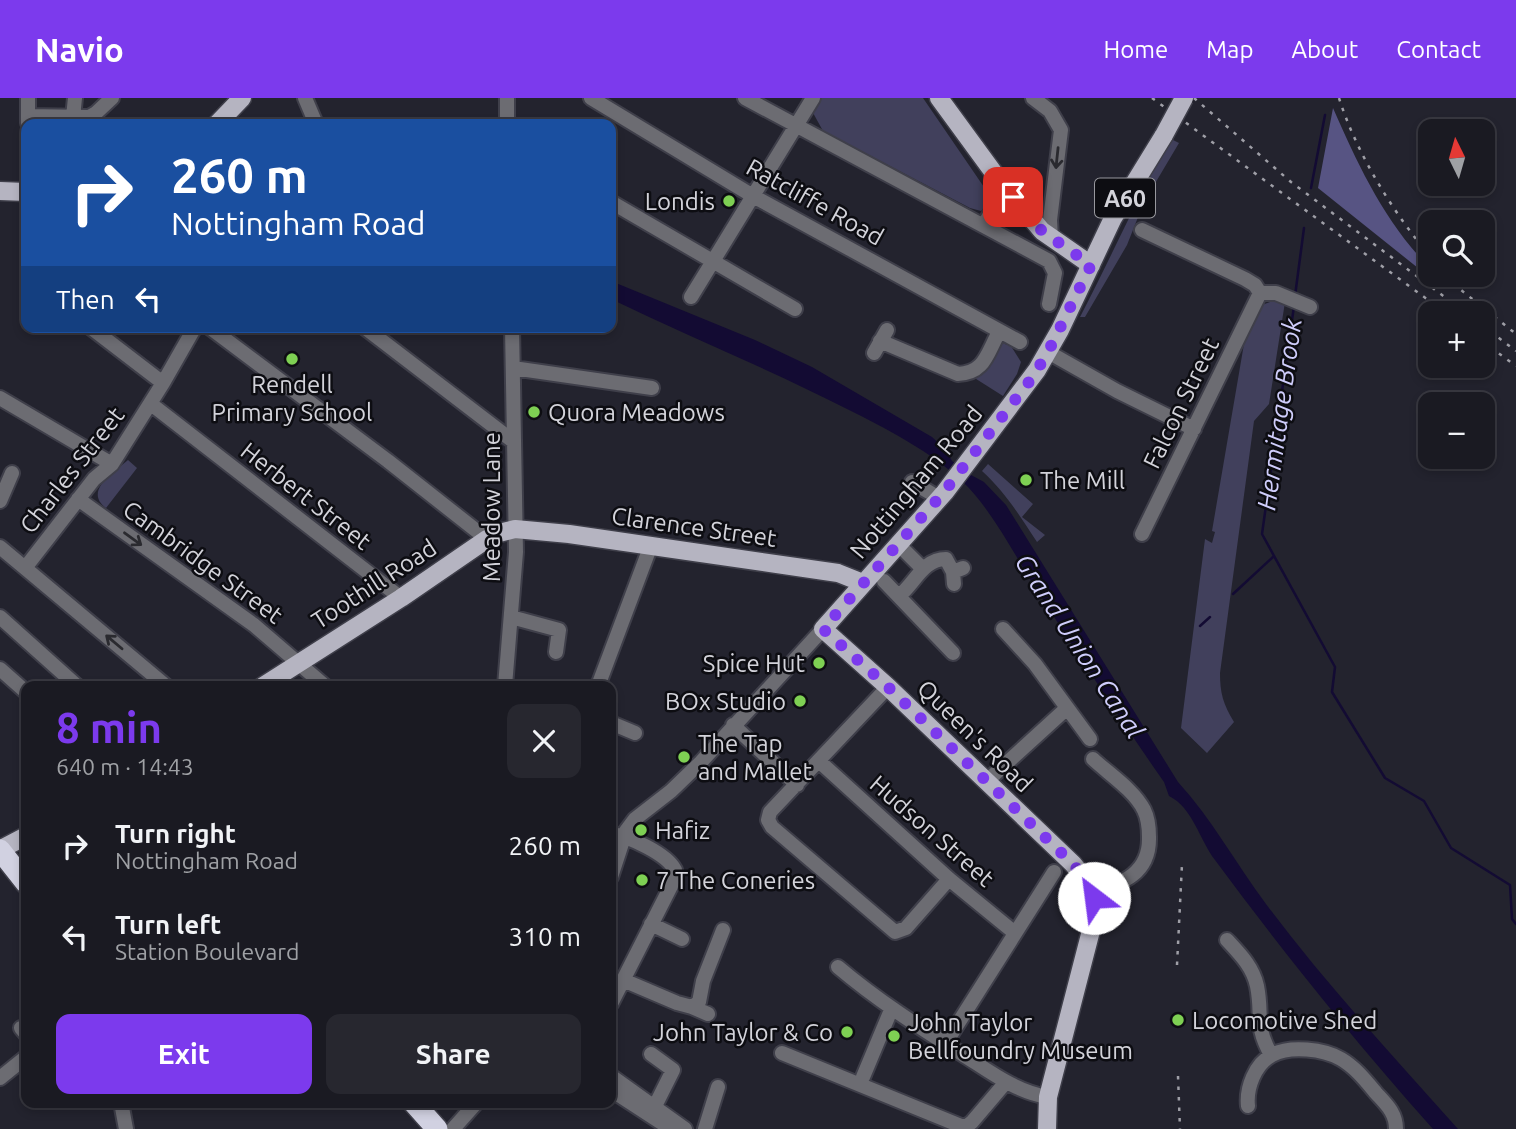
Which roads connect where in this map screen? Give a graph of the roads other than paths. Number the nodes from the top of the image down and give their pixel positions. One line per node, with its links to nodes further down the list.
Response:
1 (28, 98): 14 (street)
2 (75, 98): 13 (street)
3 (112, 98): 13 (street)
4 (242, 98): 16 (main road)
5 (305, 98): 17 (street)
6 (507, 98): 18 (street)
7 (591, 98): 22 (street, Ratcliffe Road)
8 (745, 98): 19 (street)
9 (813, 98): 19 (street)
10 (939, 98): 27 (main road)
11 (1033, 98): 27 (street, one-way to 27)
12 (1184, 98): 29 (main road, Nottingham Road / A60, bridge)
13 (73, 117): 15 (street)
14 (28, 119)
15 (43, 119)
16 (222, 119)
17 (314, 119)
18 (507, 119)
19 (796, 127): 22 (street); 25 (street)
20 (0, 191): 21 (main road)
21 (21, 192)
22 (753, 196): 28 (street); 35 (street, Ratcliffe Road)
23 (616, 205): 28 (street)
24 (993, 209): 25 (street)
25 (984, 225): 32 (street)
26 (1142, 230): 30 (street)
27 (1051, 238): 29 (main road)
28 (712, 262): 31 (street); 34 (street)
29 (1091, 265): 43 (main road, Nottingham Road / A60)
30 (1260, 293): 33 (street); 49 (street, Falcon Street)
31 (691, 297)
32 (1049, 304)
33 (1310, 307)
34 (795, 309)
35 (999, 332): 41 (street); 42 (street, Ratcliffe Road)
36 (98, 333): 45 (street)
37 (192, 333): 45 (street, Charles Street)
38 (217, 333): 59 (street)
39 (372, 333): 50 (street)
40 (512, 333): 44 (street, Meadow Lane)
41 (880, 341)
42 (1020, 342)
43 (1048, 352): 49 (street); 54 (main road, Nottingham Road / A60)
44 (513, 368): 46 (street); 50 (street, Meadow Lane)
45 (163, 383): 48 (street, Charles Street)
46 (652, 388)
47 (0, 398): 51 (street)
48 (151, 404): 51 (street, Charles Street); 69 (street, Herbert Street)
49 (1194, 429): 58 (street, Falcon Street)
50 (514, 442): 57 (street, Meadow Lane)
51 (112, 464): 55 (street, Charles Street)
52 (12, 473): 56 (street)
53 (912, 482): 54 (street)
54 (942, 495): 60 (main road, Nottingham Road / A60)
55 (78, 499): 63 (street, Charles Street); 76 (street, Cambridge Street, one-way to 76)
56 (0, 501)
57 (515, 530): 59 (main road, Toothill Road); 61 (main road, Clarence Street); 71 (street, Meadow Lane)
58 (1142, 534)
59 (487, 539): 69 (main road, Toothill Road)
60 (898, 544): 64 (street); 67 (main road, Nottingham Road / A60)
61 (652, 545): 67 (main road, Clarence Street); 83 (street)
62 (0, 547): 63 (street)
63 (25, 568): 79 (street, one-way to 63)
64 (923, 569): 65 (street); 68 (street)
65 (957, 575)
66 (884, 582): 68 (street)
67 (863, 583): 72 (main road, Nottingham Road / A60)
68 (899, 596): 75 (street)
69 (401, 598): 76 (main road, Toothill Road)
70 (0, 617): 78 (street)
71 (511, 617): 74 (street); 82 (street, Meadow Lane)
72 (823, 629): 84 (main road, Queen's Road); 88 (street, Nottingham Road)
73 (1003, 629): 86 (street)
74 (556, 652)
75 (953, 653)
76 (299, 663): 80 (main road, Toothill Road); 81 (street, Cambridge Street)
77 (0, 669): 85 (street)
78 (71, 681)
79 (160, 681)
80 (271, 681)
81 (319, 681)
82 (505, 681)
83 (600, 681)
84 (888, 687): 92 (street); 93 (main road, Queen's Road)
85 (21, 688)
86 (1067, 708): 90 (street); 93 (street)
87 (616, 725): 89 (street)
88 (733, 725): 94 (street); 95 (street, Nottingham Road)
89 (635, 733)
90 (1090, 739)
91 (1093, 759): 102 (street)
92 (820, 762): 94 (street); 101 (street, Hudson Street)
93 (987, 781): 102 (main road, Queen's Road)
94 (797, 785): 101 (street)
95 (617, 835): 104 (street)
96 (21, 838): 97 (main road)
97 (0, 849): 100 (highway)
98 (1054, 872): 106 (street)
99 (0, 874): 103 (highway)
100 (21, 877)
101 (949, 879): 106 (street, Hudson Street)
102 (1092, 892): 126 (main road)
103 (21, 893)
104 (651, 924): 107 (street); 110 (street)
105 (723, 930): 112 (street)
106 (1015, 933): 115 (street)
107 (682, 939)
108 (1227, 940): 118 (street)
109 (838, 967): 113 (street)
110 (623, 979): 111 (street); 112 (street)
111 (616, 993)
112 (692, 1007): 114 (street)
113 (891, 1010): 115 (street); 120 (street)
114 (708, 1014)
115 (945, 1044): 123 (street)
116 (782, 1053): 123 (street)
117 (651, 1054): 132 (street)
118 (1271, 1055): 127 (street); 141 (street)
119 (21, 1061): 121 (street)
120 (863, 1077)
121 (0, 1078)
122 (616, 1080): 132 (street)
123 (1006, 1082): 126 (street)
124 (718, 1087): 139 (street)
125 (616, 1093): 137 (street)
126 (1048, 1097): 140 (main road)
127 (1242, 1100)
128 (122, 1108): 133 (street)
129 (405, 1108): 134 (highway)
130 (418, 1108): 135 (highway)
131 (472, 1108): 136 (street)
132 (654, 1108): 138 (street)
133 (126, 1129)
134 (422, 1129)
135 (437, 1129)
136 (453, 1129)
137 (671, 1129)
138 (685, 1129)
139 (705, 1129)
140 (1047, 1129)
141 (1396, 1129)

